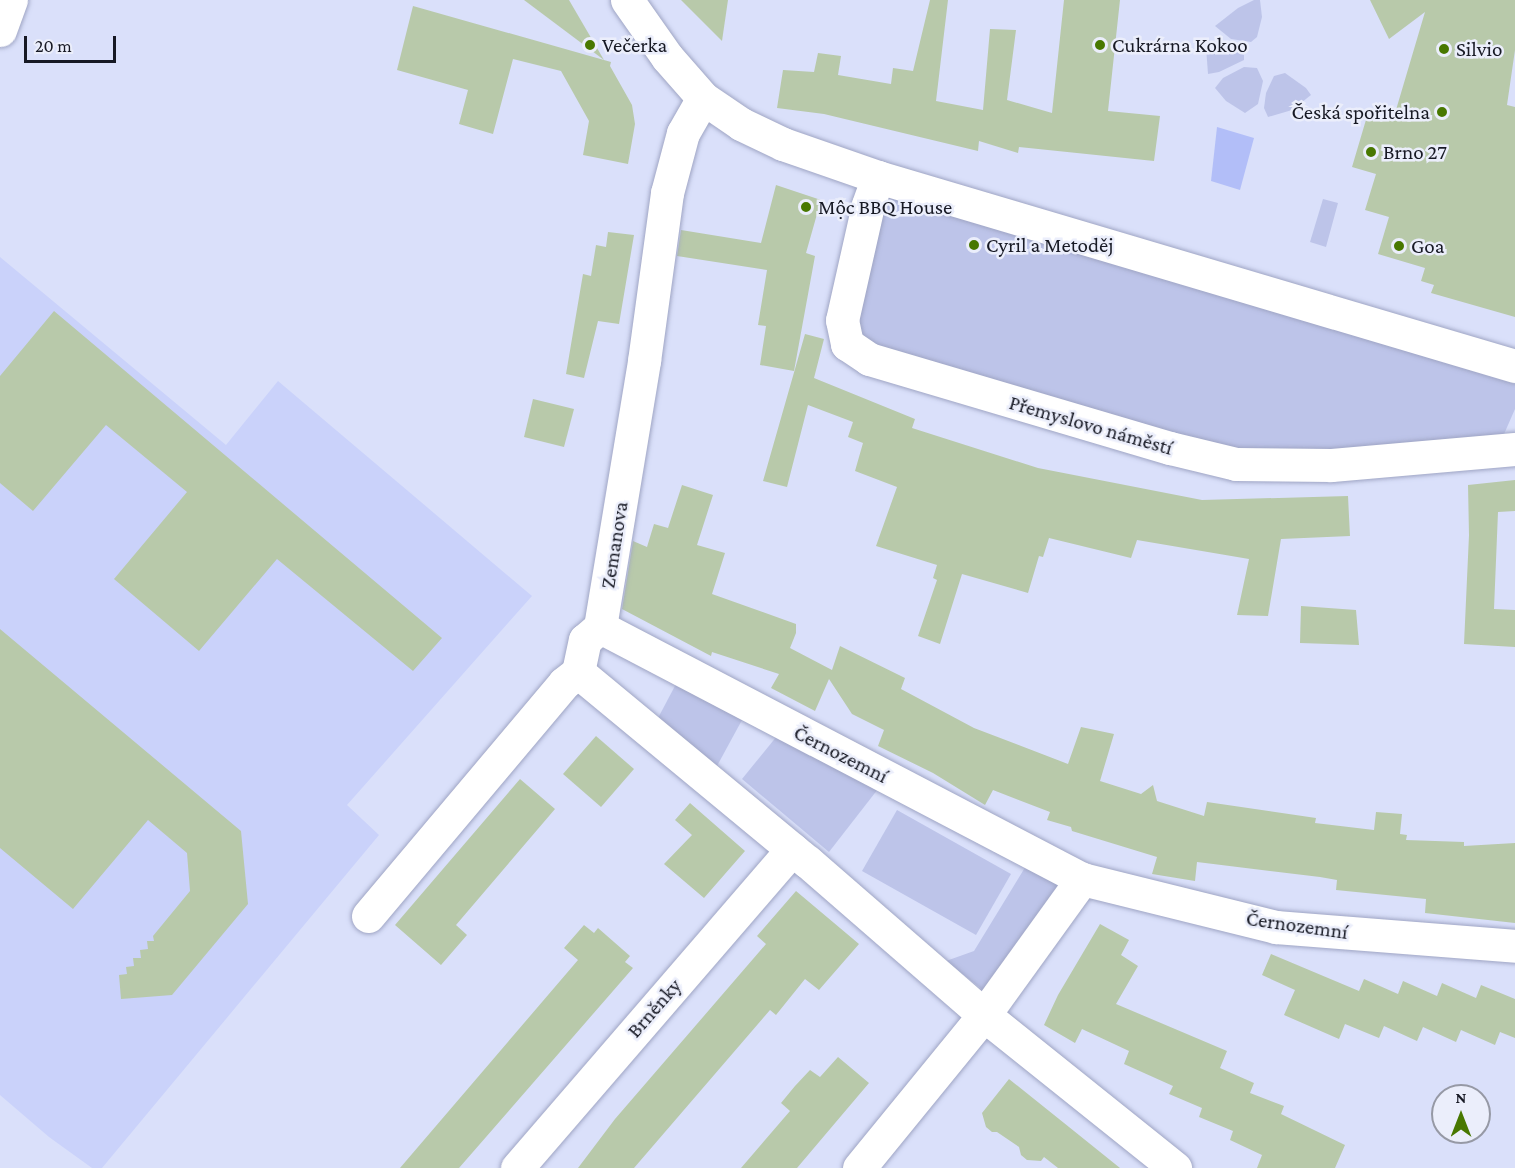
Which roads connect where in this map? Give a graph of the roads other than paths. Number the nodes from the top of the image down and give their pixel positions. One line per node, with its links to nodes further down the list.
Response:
1 (11, 0): 3 (street)
2 (627, 0): 4 (street)
3 (0, 30)
4 (703, 98): 5 (street); 8 (street, Zemanova)
5 (878, 177): 6 (street); 7 (street, Přemyslovo náměstí)
6 (1515, 366)
7 (1515, 449)
8 (600, 627): 9 (street, Zemanova); 11 (street, Černozemní)
9 (578, 672): 10 (street); 12 (street)
10 (792, 849): 14 (street); 15 (street, Brněnky)
11 (1082, 879): 13 (street, Černozemní); 14 (street)
12 (368, 916)
13 (1515, 946)
14 (984, 1015): 16 (street); 17 (street)
15 (517, 1168)
16 (859, 1168)
17 (1175, 1168)

